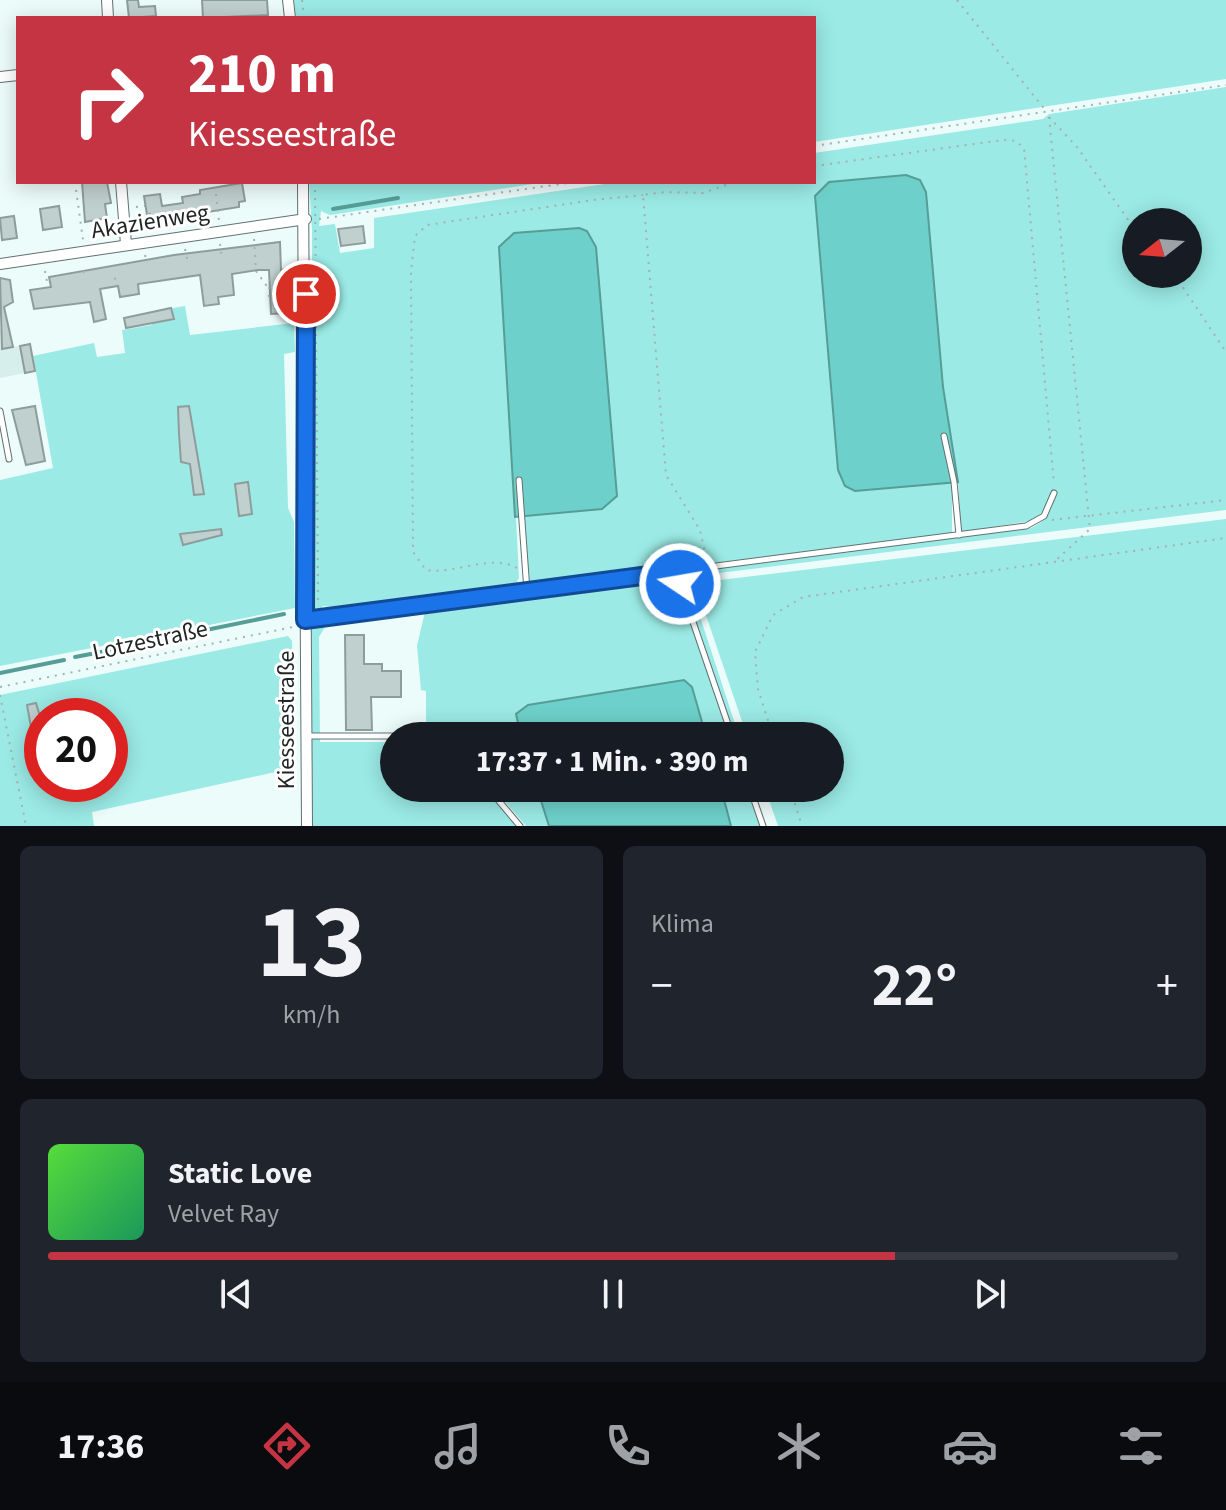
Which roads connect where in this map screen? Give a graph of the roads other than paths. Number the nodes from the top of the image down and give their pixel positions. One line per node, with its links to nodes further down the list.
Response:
1 (121, 184): 4 (street)
2 (303, 184): 3 (street, Kiesseestraße)
3 (306, 219): 4 (street, Akazienweg); 14 (street, Kiesseestraße)
4 (126, 244): 5 (street, Akazienweg)
5 (0, 264)
6 (0, 411): 8 (lane)
7 (944, 436): 11 (lane)
8 (9, 459)
9 (519, 480): 13 (lane)
10 (1054, 493): 11 (lane)
11 (959, 535): 12 (lane)
12 (680, 584): 13 (lane); 15 (lane)
13 (527, 591): 14 (lane)
14 (306, 622): 16 (street, Kiesseestraße)
15 (727, 722)
16 (306, 736): 17 (lane); 20 (street, Kiesseestraße)
17 (380, 736)
18 (500, 802): 21 (lane)
19 (755, 802): 22 (lane)
20 (307, 826)
21 (520, 826)
22 (763, 826)

